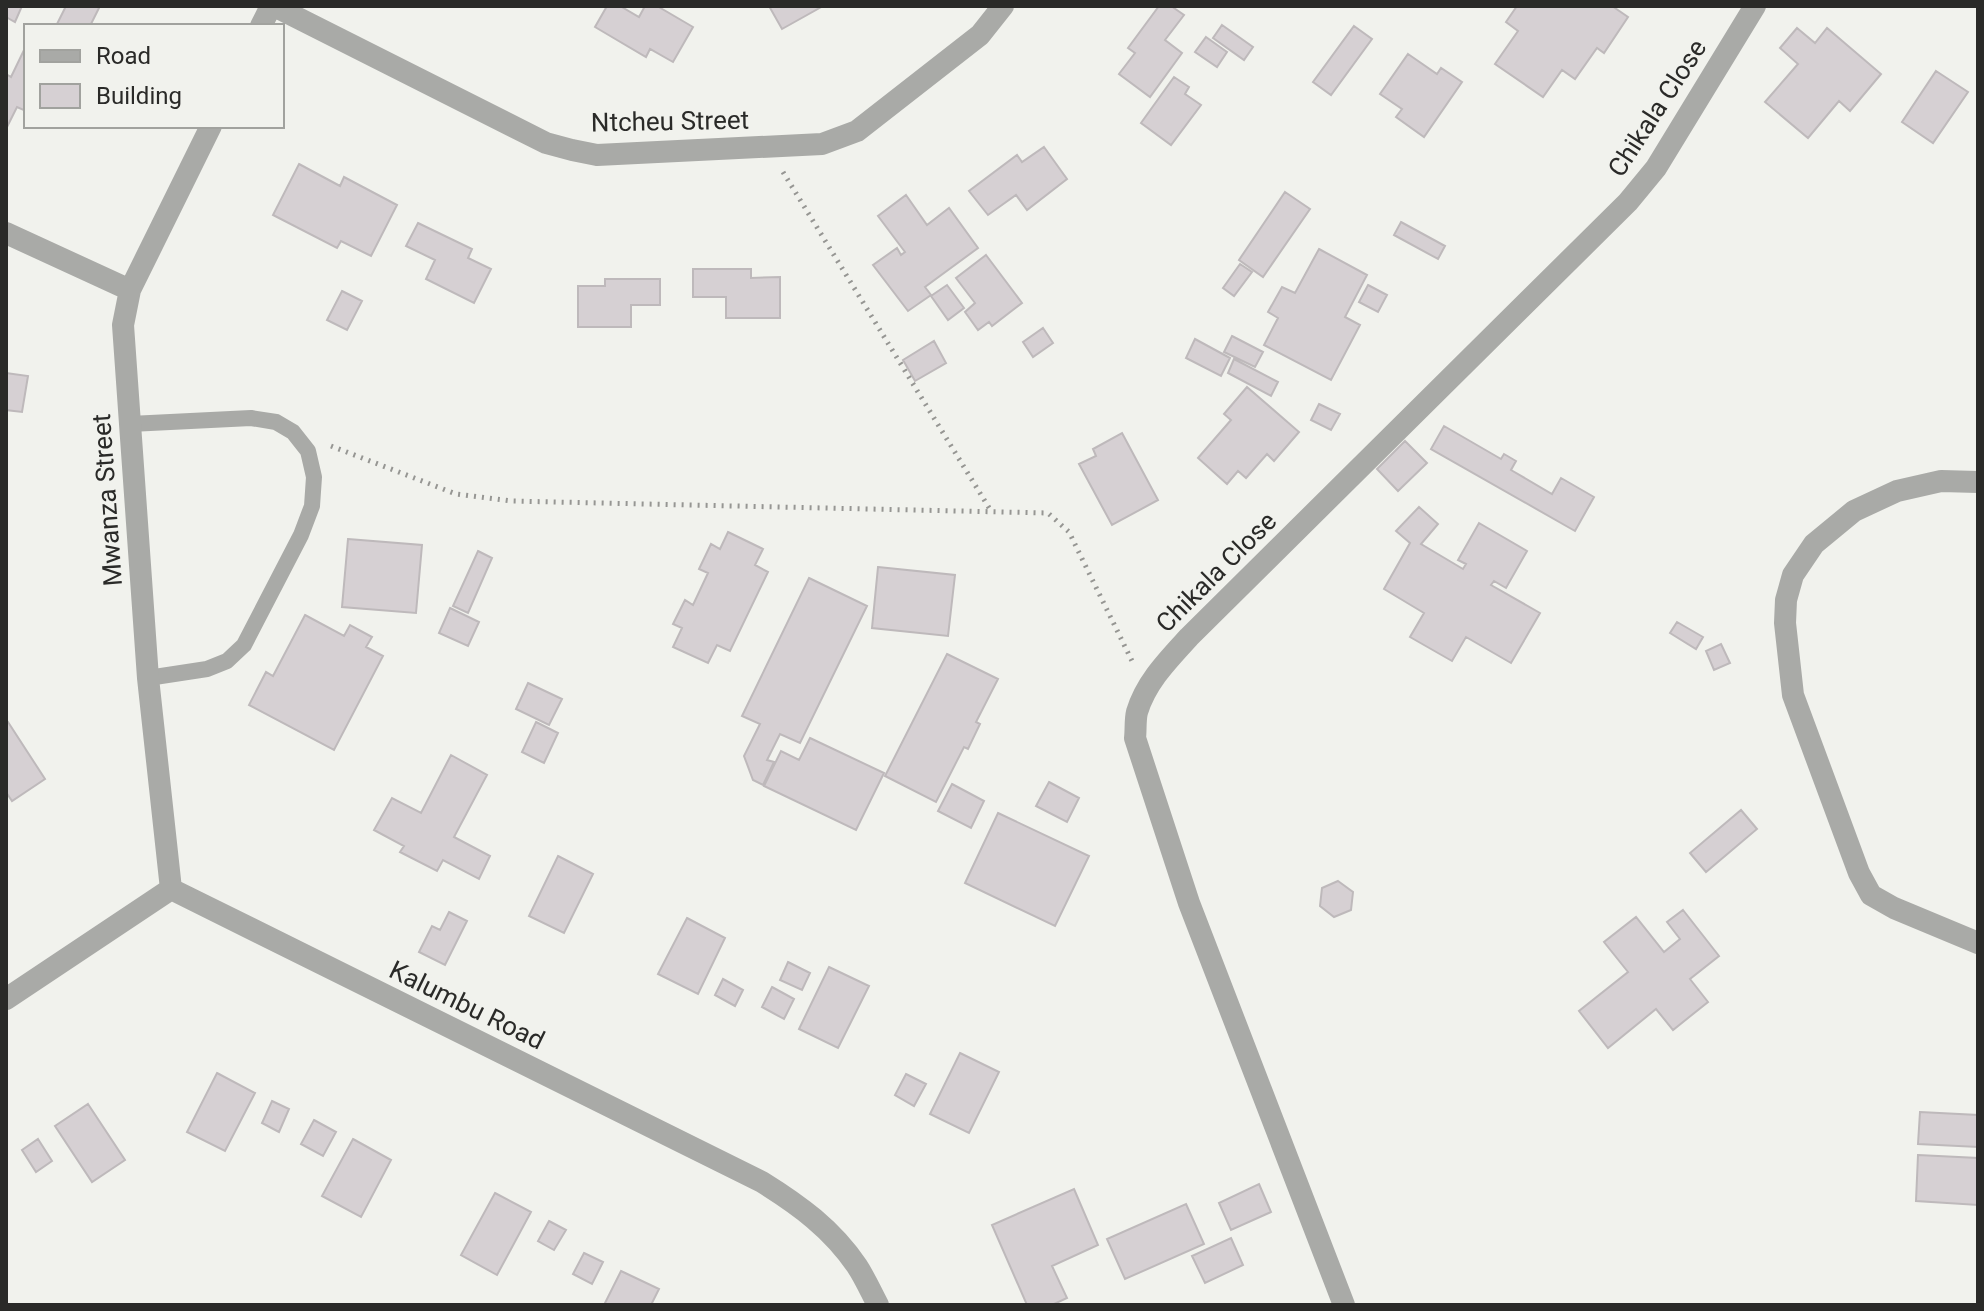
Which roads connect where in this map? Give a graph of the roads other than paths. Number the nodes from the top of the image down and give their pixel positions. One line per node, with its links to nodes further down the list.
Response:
1 (272, 6): 2 (street, Ntcheu Street); 4 (street)
2 (1003, 6)
3 (1755, 6): 15 (street, Chikala Close)
4 (262, 24)
5 (210, 128): 7 (street, Mwanza Street)
6 (6, 233): 7 (street)
7 (130, 290): 8 (street, Mwanza Street)
8 (130, 424): 10 (street, Mwanza Street); 10 (lane)
9 (1978, 482): 12 (street)
10 (148, 678): 11 (street, Mwanza Street)
11 (171, 889): 13 (street); 14 (street, Kalumbu Road)
12 (1978, 943)
13 (6, 999)
14 (878, 1305)
15 (1344, 1305)

